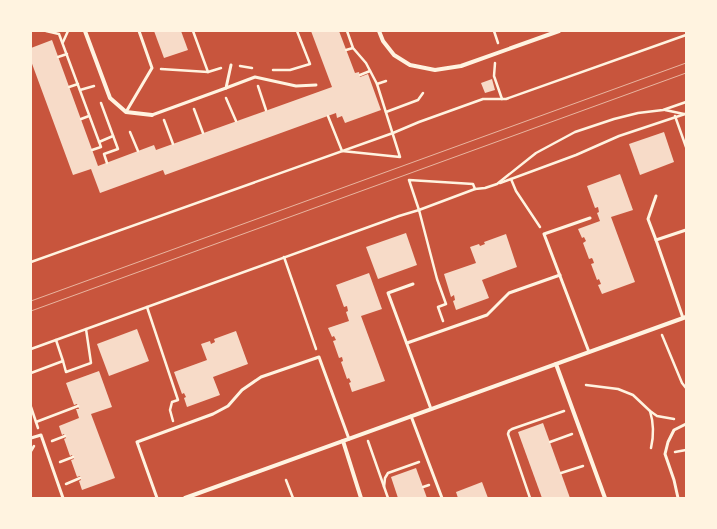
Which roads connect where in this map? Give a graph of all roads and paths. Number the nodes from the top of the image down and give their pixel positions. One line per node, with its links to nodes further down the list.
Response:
1 (46, 31): 13 (path)
2 (68, 31): 13 (path)
3 (85, 31): 40 (street)
4 (139, 31): 19 (lane)
5 (193, 31): 22 (path)
6 (298, 31): 20 (path)
7 (347, 31): 14 (path)
8 (379, 31): 10 (street)
9 (494, 31): 12 (path)
10 (559, 31)
11 (686, 35): 35 (path)
12 (497, 39)
13 (62, 43): 16 (path)
14 (353, 48): 15 (path); 21 (path)
15 (346, 50)
16 (66, 54): 17 (path); 27 (path)
17 (58, 57)
18 (231, 65): 22 (path); 32 (lane)
19 (152, 68): 22 (path); 40 (lane)
20 (290, 70)
21 (370, 71): 23 (path); 28 (path)
22 (208, 72)
23 (360, 75)
24 (494, 76): 35 (path)
25 (255, 77): 29 (lane); 32 (lane); 38 (path)
26 (386, 81): 28 (path)
27 (78, 84): 31 (path); 33 (path)
28 (377, 84): 42 (path)
29 (316, 85)
30 (94, 86): 33 (path)
31 (69, 87)
32 (224, 88): 36 (lane); 49 (path)
33 (80, 90): 45 (path)
34 (423, 93): 42 (path)
35 (502, 99): 52 (path)
36 (191, 101): 41 (lane); 51 (path)
37 (686, 102): 39 (path)
38 (266, 110)
39 (663, 110): 43 (path); 61 (path)
40 (126, 112): 44 (street)
41 (161, 112): 44 (lane); 54 (path)
42 (386, 112): 52 (path)
43 (685, 114): 47 (path)
44 (152, 115)
45 (90, 116): 48 (path); 53 (path)
46 (328, 116): 58 (path)
47 (675, 116): 55 (path); 60 (path)
48 (80, 119)
49 (236, 121)
50 (130, 132): 57 (path)
51 (203, 133)
52 (393, 133): 58 (path); 58 (path)
53 (99, 142): 56 (path); 59 (path)
54 (172, 144)
55 (686, 147)
56 (92, 150)
57 (138, 151)
58 (342, 151): 70 (path)
59 (107, 163)
60 (510, 179): 61 (path); 67 (path)
61 (497, 184): 62 (path)
62 (475, 189): 64 (path); 64 (path)
63 (656, 196): 68 (lane)
64 (419, 210): 69 (path); 77 (path)
65 (590, 218): 67 (lane)
66 (686, 230): 68 (lane)
67 (544, 234): 71 (lane)
68 (656, 240): 74 (lane)
69 (284, 257): 73 (path); 82 (path)
70 (31, 262)
71 (560, 275): 77 (lane); 81 (lane)
72 (413, 284): 79 (lane)
73 (147, 307): 76 (path); 97 (path)
74 (685, 317): 75 (street)
75 (659, 327): 81 (street); 87 (path)
76 (86, 329): 78 (path); 83 (path)
77 (446, 329): 79 (lane)
78 (56, 340): 80 (path); 83 (path)
79 (408, 343): 91 (lane)
80 (31, 349)
81 (589, 352): 84 (street)
82 (319, 357): 97 (lane); 103 (lane)
83 (63, 361): 85 (path)
84 (556, 364): 90 (street); 91 (street)
85 (31, 373)
86 (586, 385): 92 (path)
87 (686, 388)
88 (78, 406): 95 (path)
89 (31, 407): 95 (path)
90 (572, 408): 126 (path); 127 (street)
91 (431, 409): 93 (street)
92 (650, 411): 94 (path); 107 (path)
93 (411, 416): 98 (street); 125 (lane)
94 (679, 420)
95 (36, 422): 99 (path)
96 (686, 424): 128 (lane)
97 (176, 428): 120 (lane)
98 (365, 433): 103 (street); 118 (path)
99 (41, 435): 101 (lane); 106 (lane)
100 (65, 436): 106 (path)
101 (31, 438)
102 (562, 438): 105 (path)
103 (348, 439): 104 (street)
104 (343, 441): 121 (street); 123 (street)
105 (550, 442)
106 (44, 444): 110 (lane)
107 (652, 448)
108 (73, 457): 110 (path)
109 (422, 461): 118 (path)
110 (52, 465): 117 (lane)
111 (574, 469): 112 (path)
112 (561, 473)
113 (80, 478): 117 (path)
114 (429, 479): 116 (path)
115 (286, 480): 122 (path)
116 (431, 485)
117 (59, 486): 119 (lane)
118 (384, 487): 124 (path)
119 (64, 498)
120 (157, 498)
121 (185, 498)
122 (293, 498)
123 (361, 498)
124 (388, 498)
125 (442, 498)
126 (530, 498)
127 (605, 498)
128 (678, 498)

